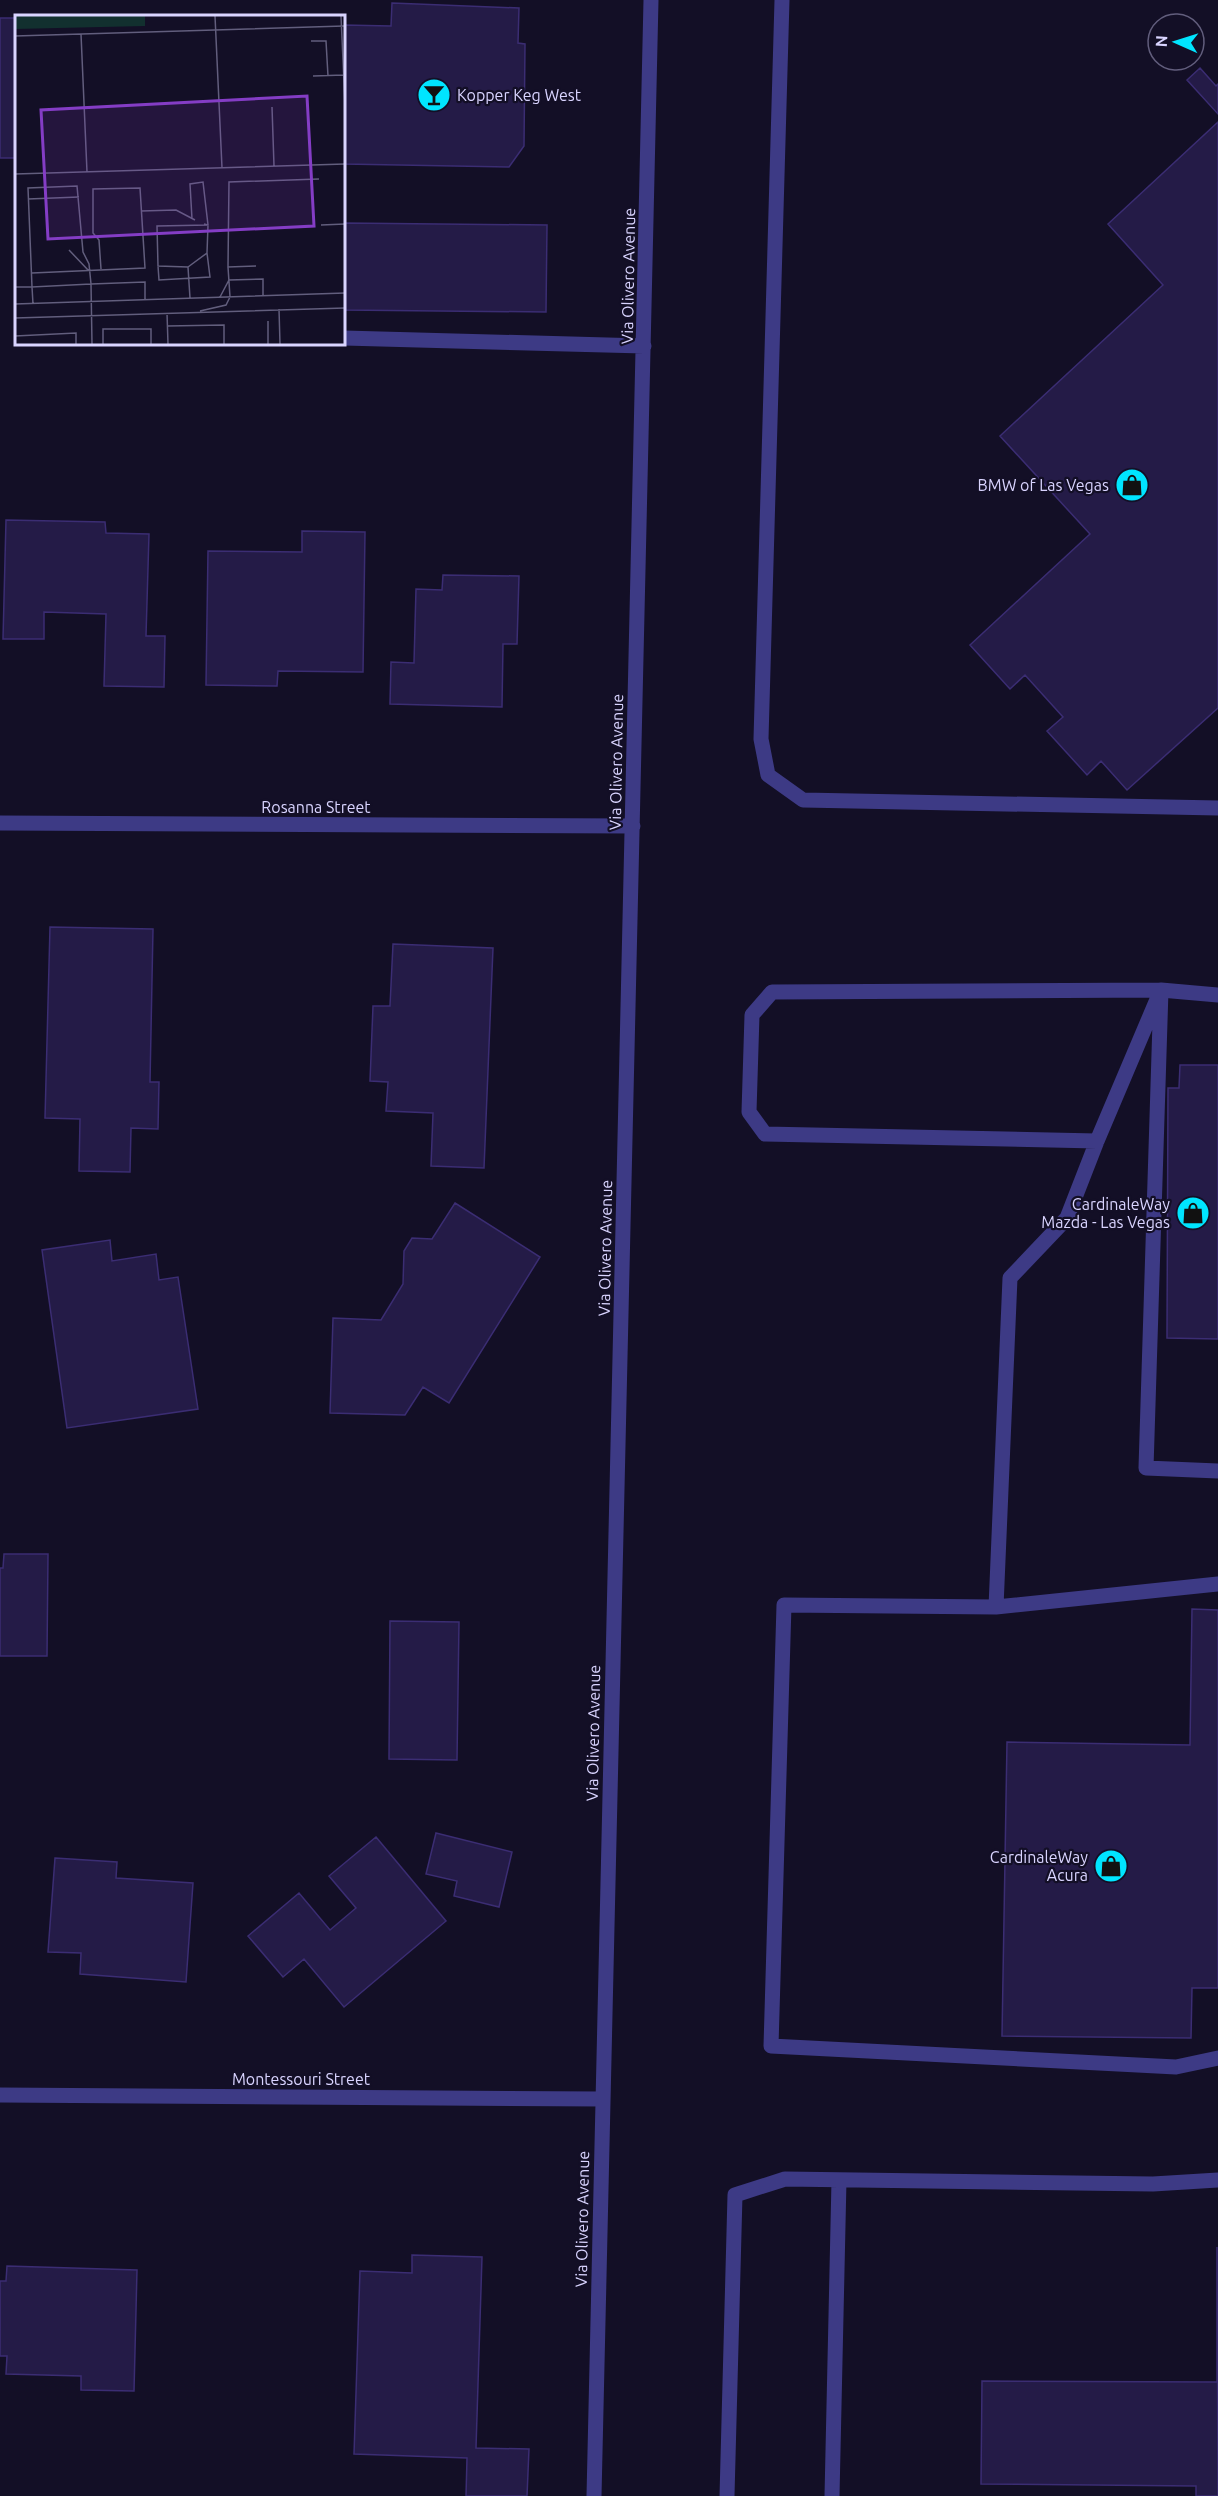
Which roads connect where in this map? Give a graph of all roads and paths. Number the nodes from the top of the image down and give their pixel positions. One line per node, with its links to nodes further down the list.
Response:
1 (651, 0): 4 (street, Via Olivero Avenue)
2 (782, 0): 5 (street)
3 (345, 338): 4 (street)
4 (644, 346): 7 (street, Via Olivero Avenue)
5 (1218, 808)
6 (0, 823): 7 (street, Rosanna Street)
7 (633, 826): 16 (street, Via Olivero Avenue)
8 (1161, 990): 9 (street); 10 (street); 10 (street); 11 (street)
9 (1218, 995)
10 (1097, 1141): 13 (street)
11 (1218, 1471)
12 (1218, 1584): 13 (street)
13 (996, 1607): 14 (street)
14 (1218, 2058)
15 (0, 2095): 16 (street, Montessouri Street)
16 (602, 2099): 19 (street, Via Olivero Avenue)
17 (839, 2180): 18 (street); 20 (street); 21 (street)
18 (1218, 2180)
19 (594, 2496)
20 (727, 2496)
21 (832, 2496)

